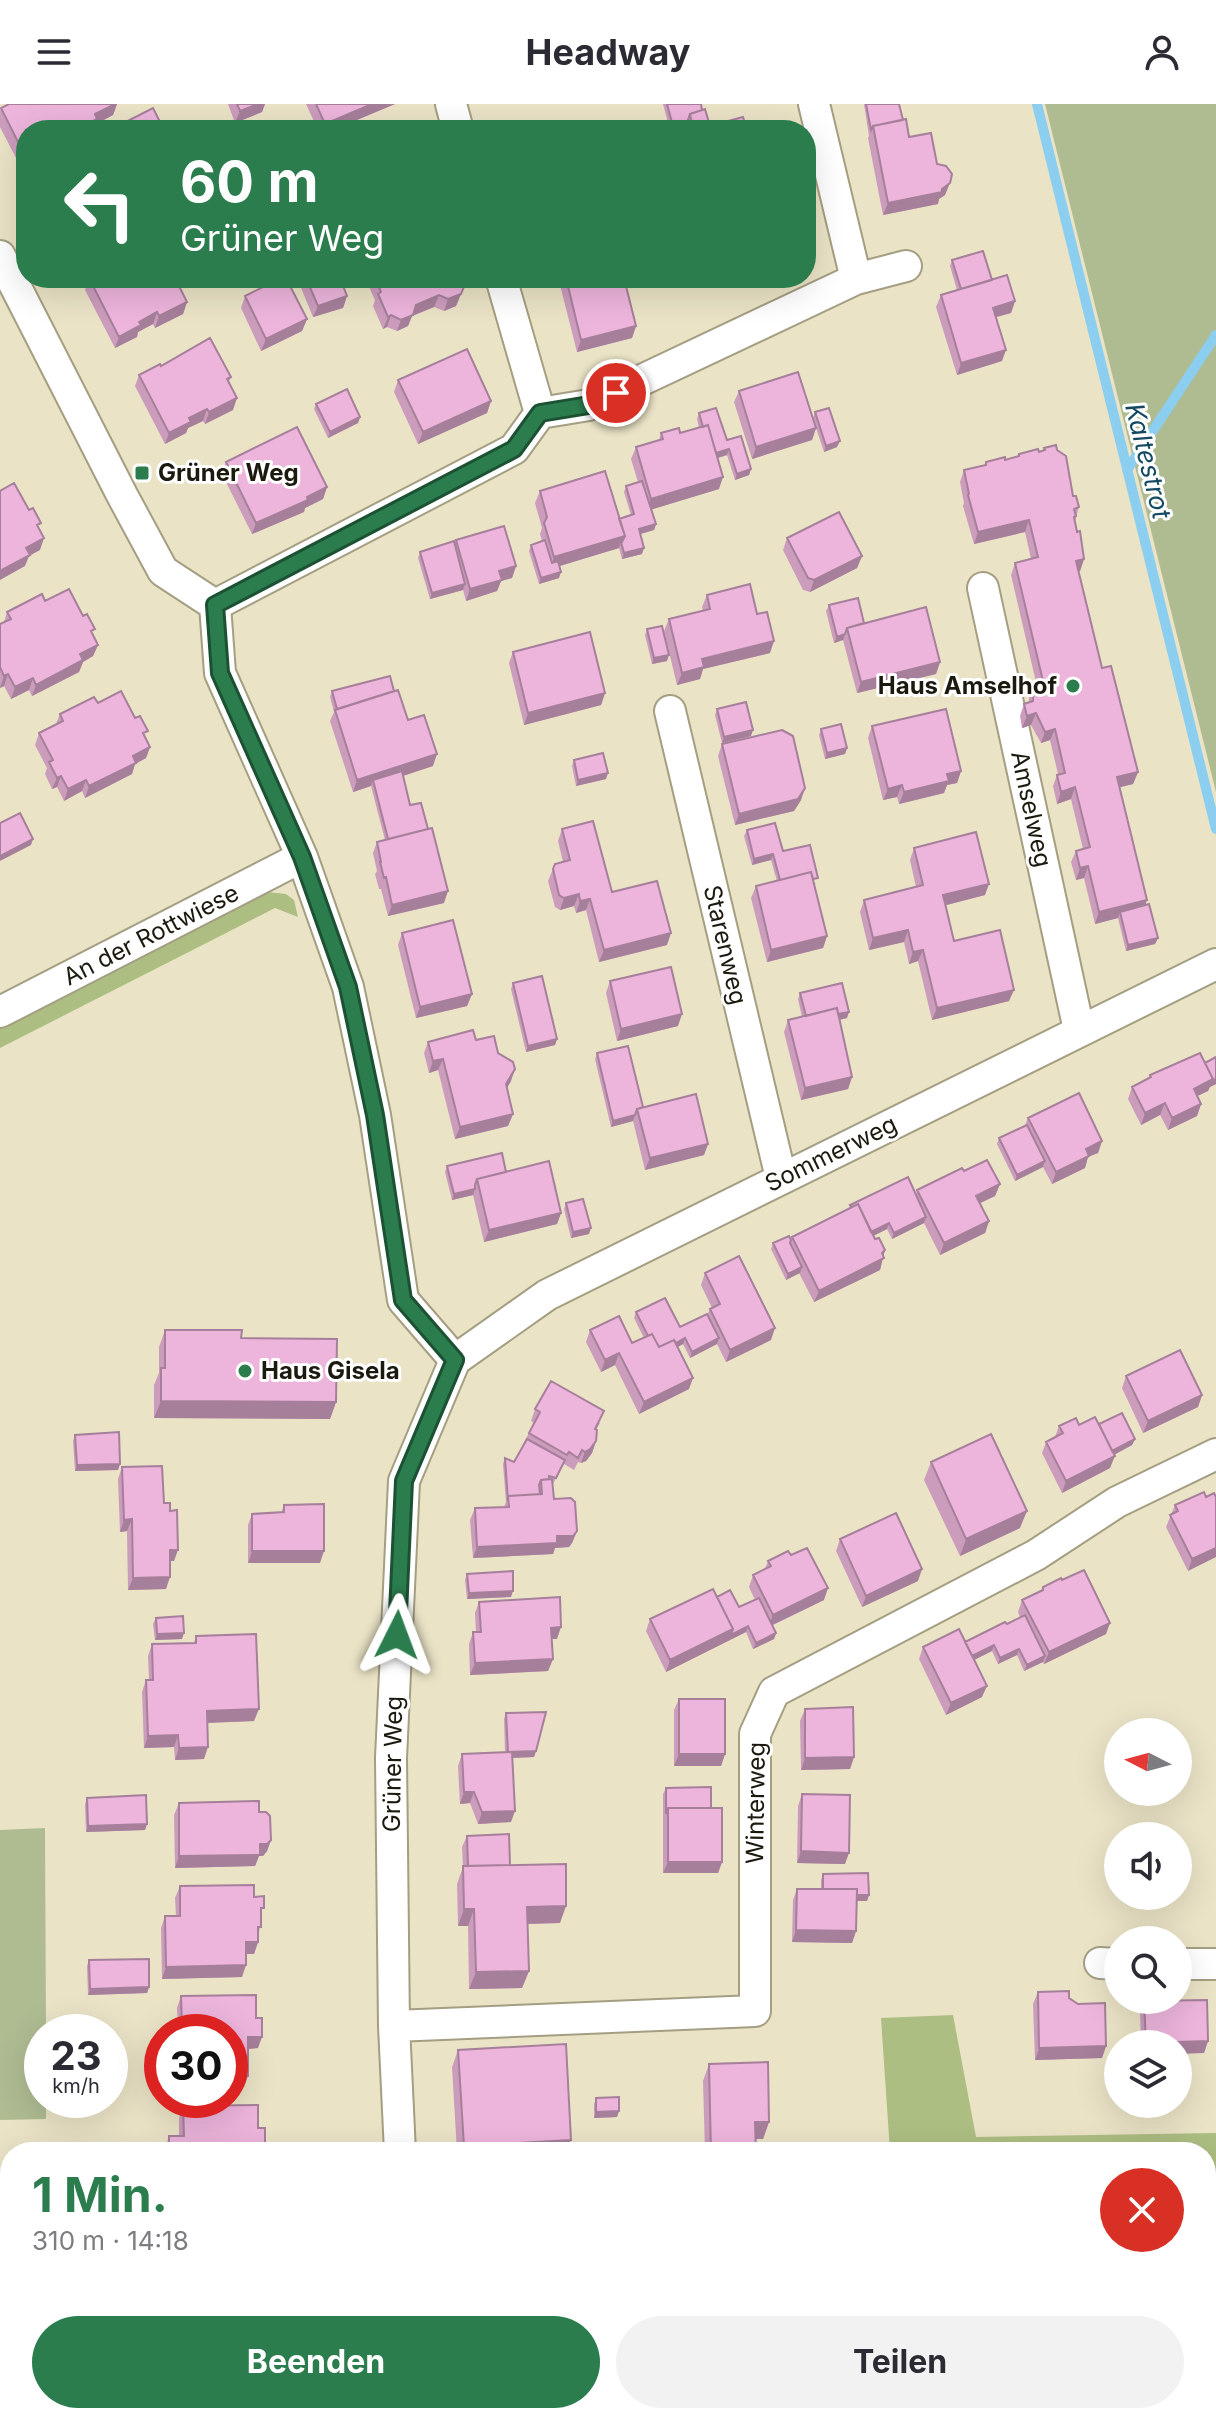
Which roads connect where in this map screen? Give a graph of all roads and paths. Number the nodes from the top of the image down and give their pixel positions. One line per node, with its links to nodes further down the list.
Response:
1 (814, 104): 4 (street)
2 (0, 256): 5 (street)
3 (906, 266): 4 (street)
4 (856, 279): 8 (street)
5 (16, 287)
6 (16, 288): 10 (street)
7 (504, 288): 8 (street)
8 (540, 413): 10 (street)
9 (983, 588): 15 (street, Amselweg)
10 (215, 605): 12 (street)
11 (670, 711): 16 (street, Starenweg)
12 (302, 857): 14 (street, An der Rottwiese); 17 (street)
13 (1216, 964): 15 (street, Sommerweg)
14 (0, 1012)
15 (1079, 1030): 16 (street, Sommerweg)
16 (781, 1178): 17 (street, Sommerweg)
17 (455, 1360): 21 (street, Grüner Weg)
18 (1216, 1454): 21 (street, Winterweg)
19 (1192, 1964): 20 (street)
20 (1216, 1964)
21 (394, 2026): 22 (street, Grüner Weg)
22 (400, 2142)

